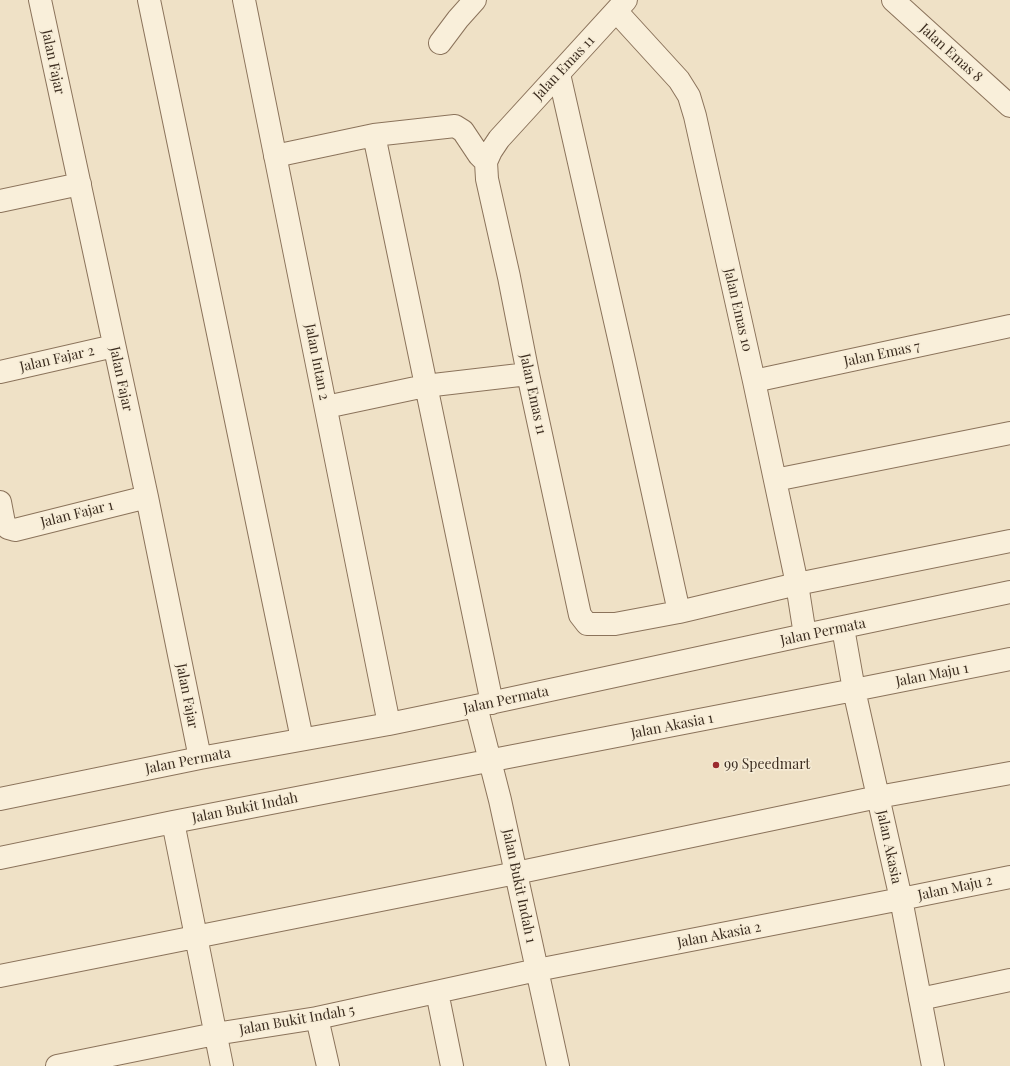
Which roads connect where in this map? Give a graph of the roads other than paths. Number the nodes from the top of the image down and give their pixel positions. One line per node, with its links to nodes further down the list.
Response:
1 (40, 0): 13 (street, Jalan Fajar)
2 (149, 0): 36 (street)
3 (244, 0): 11 (street, Jalan Intan 2)
4 (475, 0): 7 (street)
5 (892, 0): 9 (street, Jalan Emas 8)
6 (621, 6): 8 (street, Jalan Emas 11); 19 (street, Jalan Emas 10)
7 (440, 43)
8 (559, 74): 12 (street, Jalan Emas 11); 29 (street)
9 (1010, 106)
10 (374, 136): 11 (street); 12 (street); 20 (street, Jalan Bukit Indah 1)
11 (275, 156): 21 (street, Jalan Intan 2)
12 (486, 162): 18 (street, Jalan Emas 11)
13 (80, 184): 14 (street); 16 (street, Jalan Fajar)
14 (0, 201)
15 (1010, 326): 19 (street, Jalan Emas 7)
16 (114, 346): 17 (street, Jalan Fajar 2); 24 (street, Jalan Fajar)
17 (0, 372)
18 (528, 374): 20 (street); 29 (street, Jalan Emas 11)
19 (754, 381): 23 (street, Jalan Emas 10)
20 (425, 386): 21 (street); 34 (street, Jalan Bukit Indah 1)
21 (326, 408): 35 (street, Jalan Intan 2)
22 (1010, 433): 23 (street)
23 (775, 480): 27 (street, Jalan Emas 10)
24 (147, 497): 25 (street, Jalan Fajar 1); 37 (street, Jalan Fajar)
25 (0, 502)
26 (1010, 541): 27 (street, Jalan Emas 11)
27 (797, 584): 29 (street, Jalan Emas 11); 31 (street, Jalan Emas 10)
28 (1010, 592): 30 (street, Jalan Permata)
29 (679, 612)
30 (843, 628): 31 (street, Jalan Permata); 33 (street, Jalan Akasia)
31 (806, 635): 34 (street, Jalan Permata)
32 (1010, 659): 33 (street, Jalan Maju 1)
33 (854, 690): 38 (street, Jalan Akasia 1); 40 (street, Jalan Akasia)
34 (484, 704): 35 (street, Jalan Permata); 38 (street, Jalan Bukit Indah 1)
35 (389, 724): 36 (street, Jalan Permata)
36 (302, 739): 37 (street, Jalan Permata)
37 (200, 758): 41 (street, Jalan Permata)
38 (490, 761): 42 (street, Jalan Bukit Indah); 44 (street, Jalan Bukit Indah 1)
39 (1010, 773): 40 (street)
40 (878, 797): 44 (street); 46 (street, Jalan Akasia)
41 (0, 800)
42 (173, 822): 43 (street, Jalan Bukit Indah); 47 (street)
43 (0, 858)
44 (516, 873): 47 (street); 48 (street, Jalan Bukit Indah 1)
45 (1010, 877): 46 (street, Jalan Maju 2)
46 (901, 899): 48 (street, Jalan Akasia 2); 52 (street, Jalan Akasia)
47 (196, 936): 49 (street); 54 (street)
48 (537, 970): 51 (street, Jalan Bukit Indah 5); 59 (street, Jalan Bukit Indah 1)
49 (0, 976)
50 (1010, 980): 52 (street)
51 (437, 992): 53 (street, Jalan Bukit Indah 5); 58 (street)
52 (920, 999): 60 (street, Jalan Akasia)
53 (317, 1018): 54 (street, Jalan Bukit Indah 5); 57 (street)
54 (215, 1034): 55 (street, Jalan Bukit Indah 5); 56 (street)
55 (57, 1066)
56 (222, 1066)
57 (328, 1066)
58 (452, 1066)
59 (558, 1066)
60 (933, 1066)

